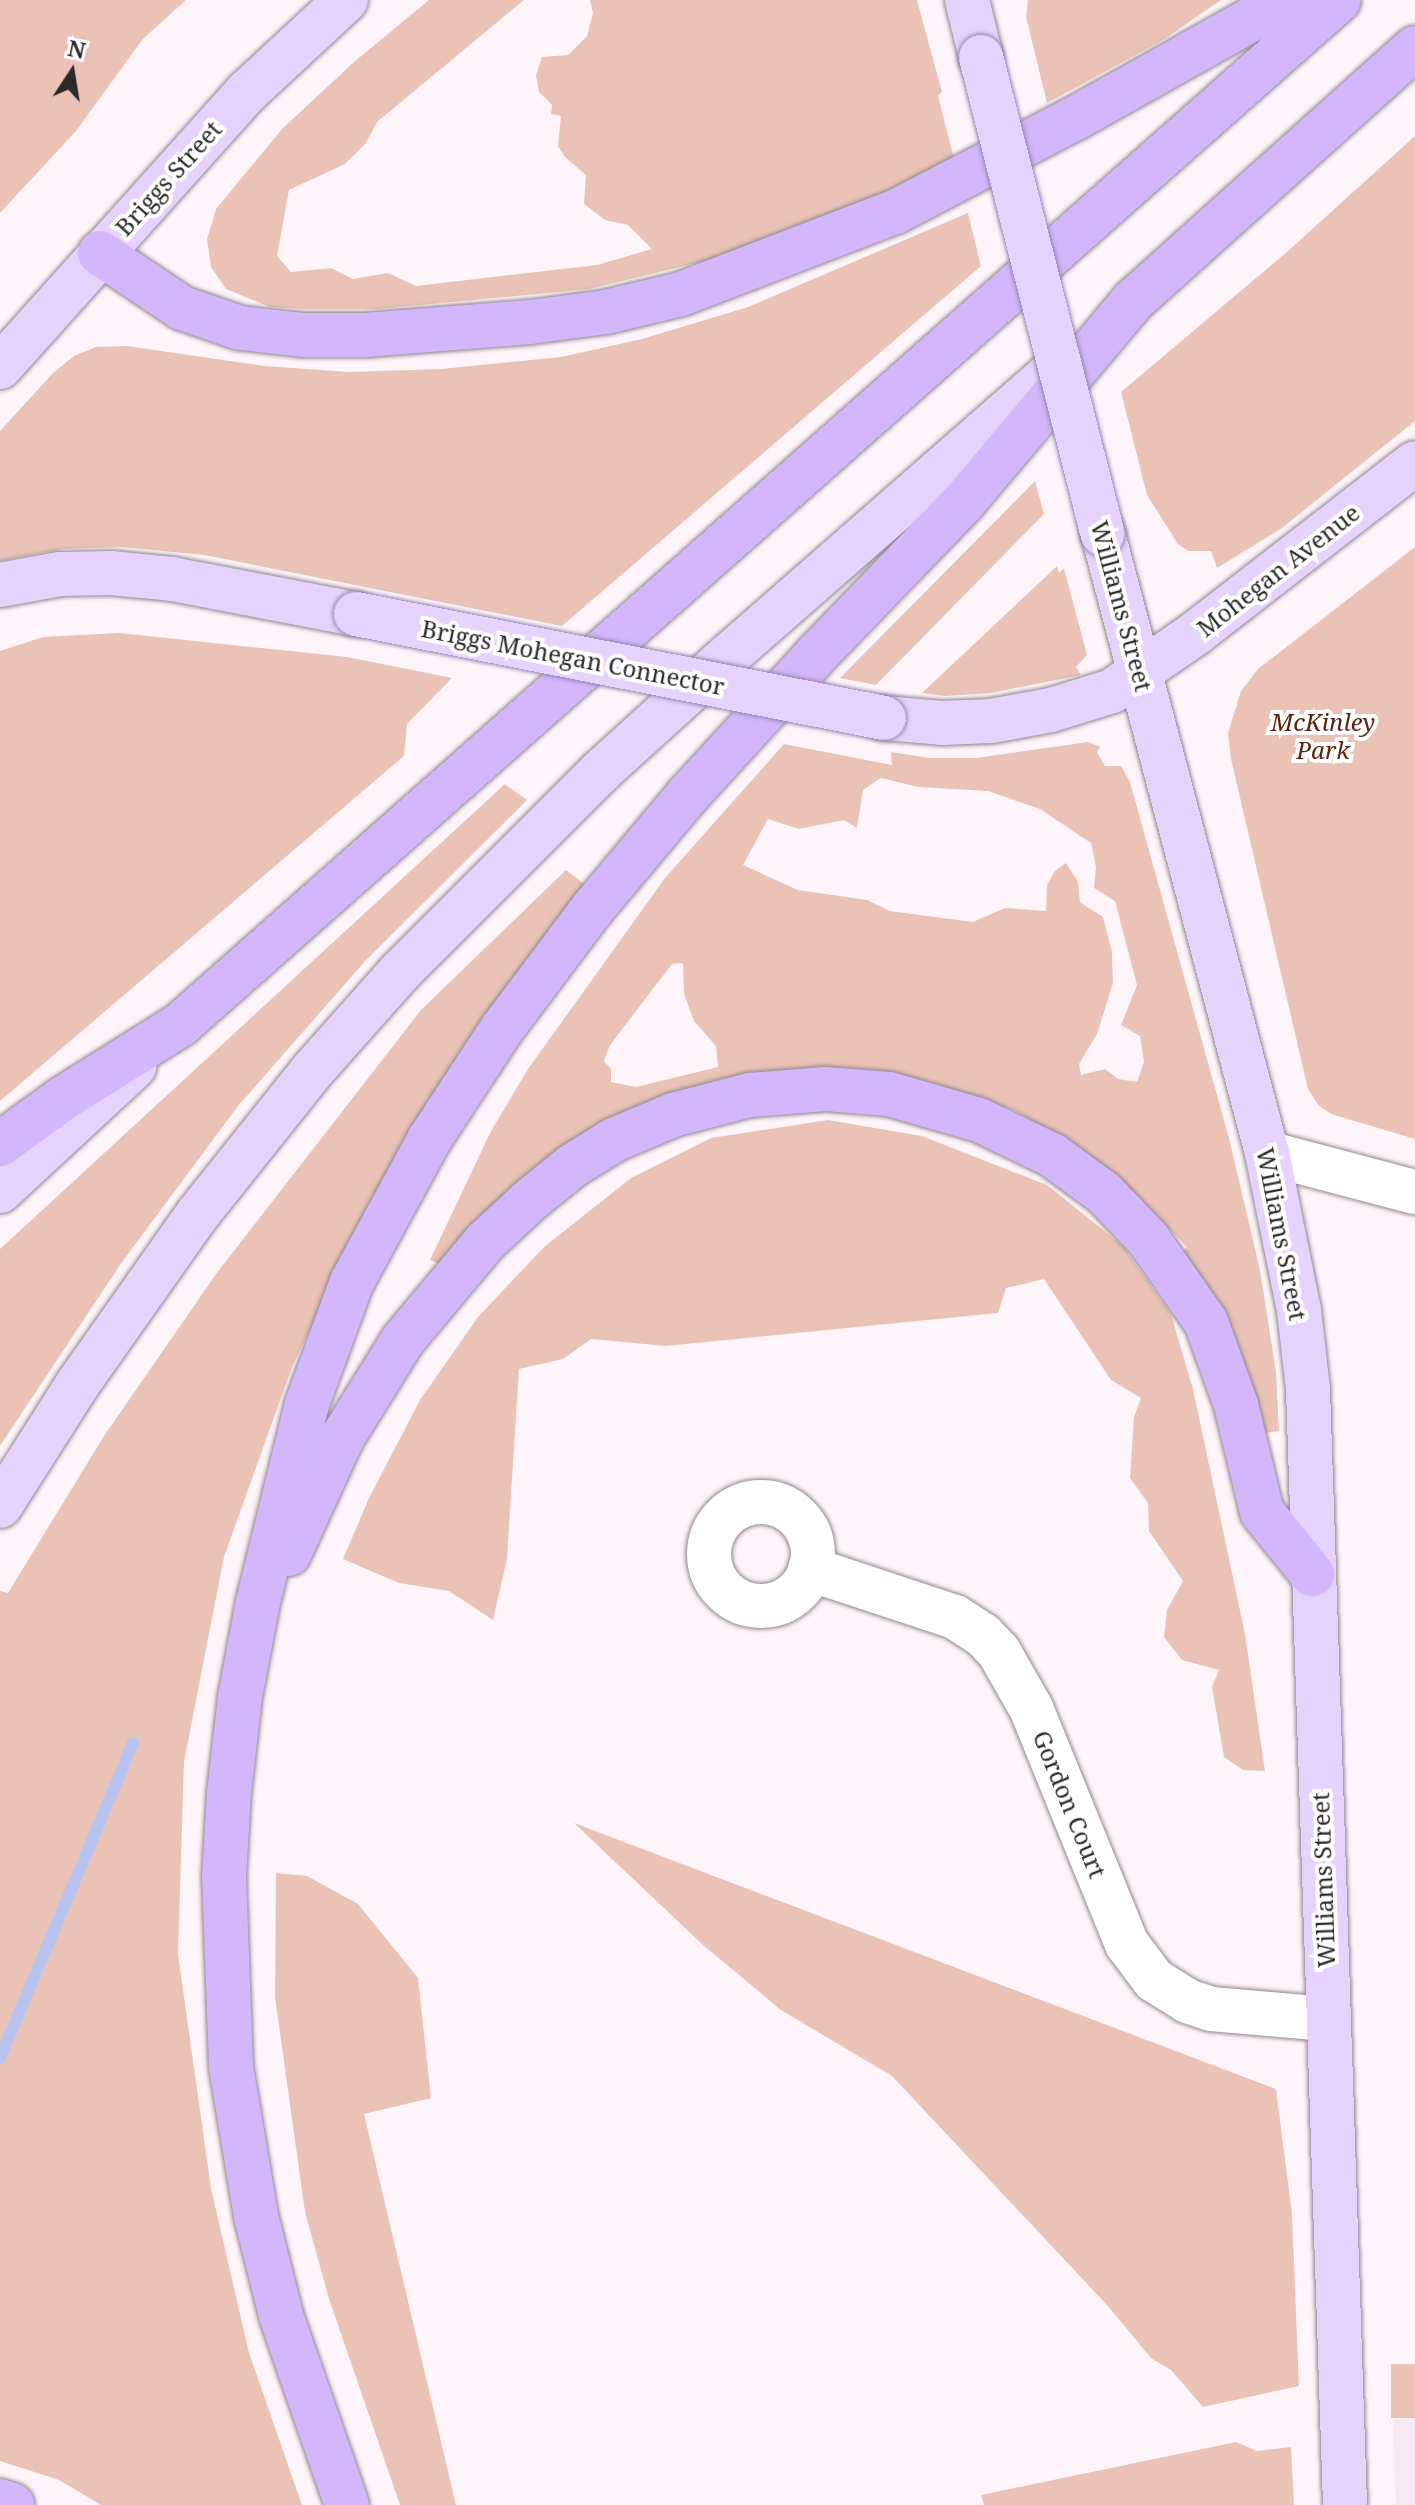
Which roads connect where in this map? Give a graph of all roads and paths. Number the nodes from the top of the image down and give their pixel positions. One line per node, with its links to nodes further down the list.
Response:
1 (346, 0): 6 (main road, Briggs Street)
2 (967, 0): 11 (main road, Williams Street, bridge)
3 (1286, 0): 6 (highway)
4 (1339, 0): 12 (highway)
5 (1415, 48): 7 (highway)
6 (100, 253): 8 (main road, Briggs Street)
7 (1133, 301): 17 (main road); 20 (highway)
8 (0, 367)
9 (1415, 463): 11 (main road, Mohegan Avenue)
10 (0, 585): 11 (main road, Briggs Mohegan Connector, bridge)
11 (1140, 675): 14 (main road, Williams Street)
12 (180, 1025): 13 (highway); 15 (main road)
13 (0, 1144)
14 (1267, 1153): 16 (street); 19 (main road, Williams Street)
15 (0, 1191)
16 (1415, 1192)
17 (0, 1506)
18 (810, 1569): 21 (street, Gordon Court)
19 (1312, 1574): 20 (highway); 21 (main road, Williams Street)
20 (240, 1697): 24 (highway)
21 (1328, 2019): 25 (main road, Williams Street)
22 (0, 2501): 23 (highway)
23 (12, 2505)
24 (347, 2505)
25 (1345, 2505)

